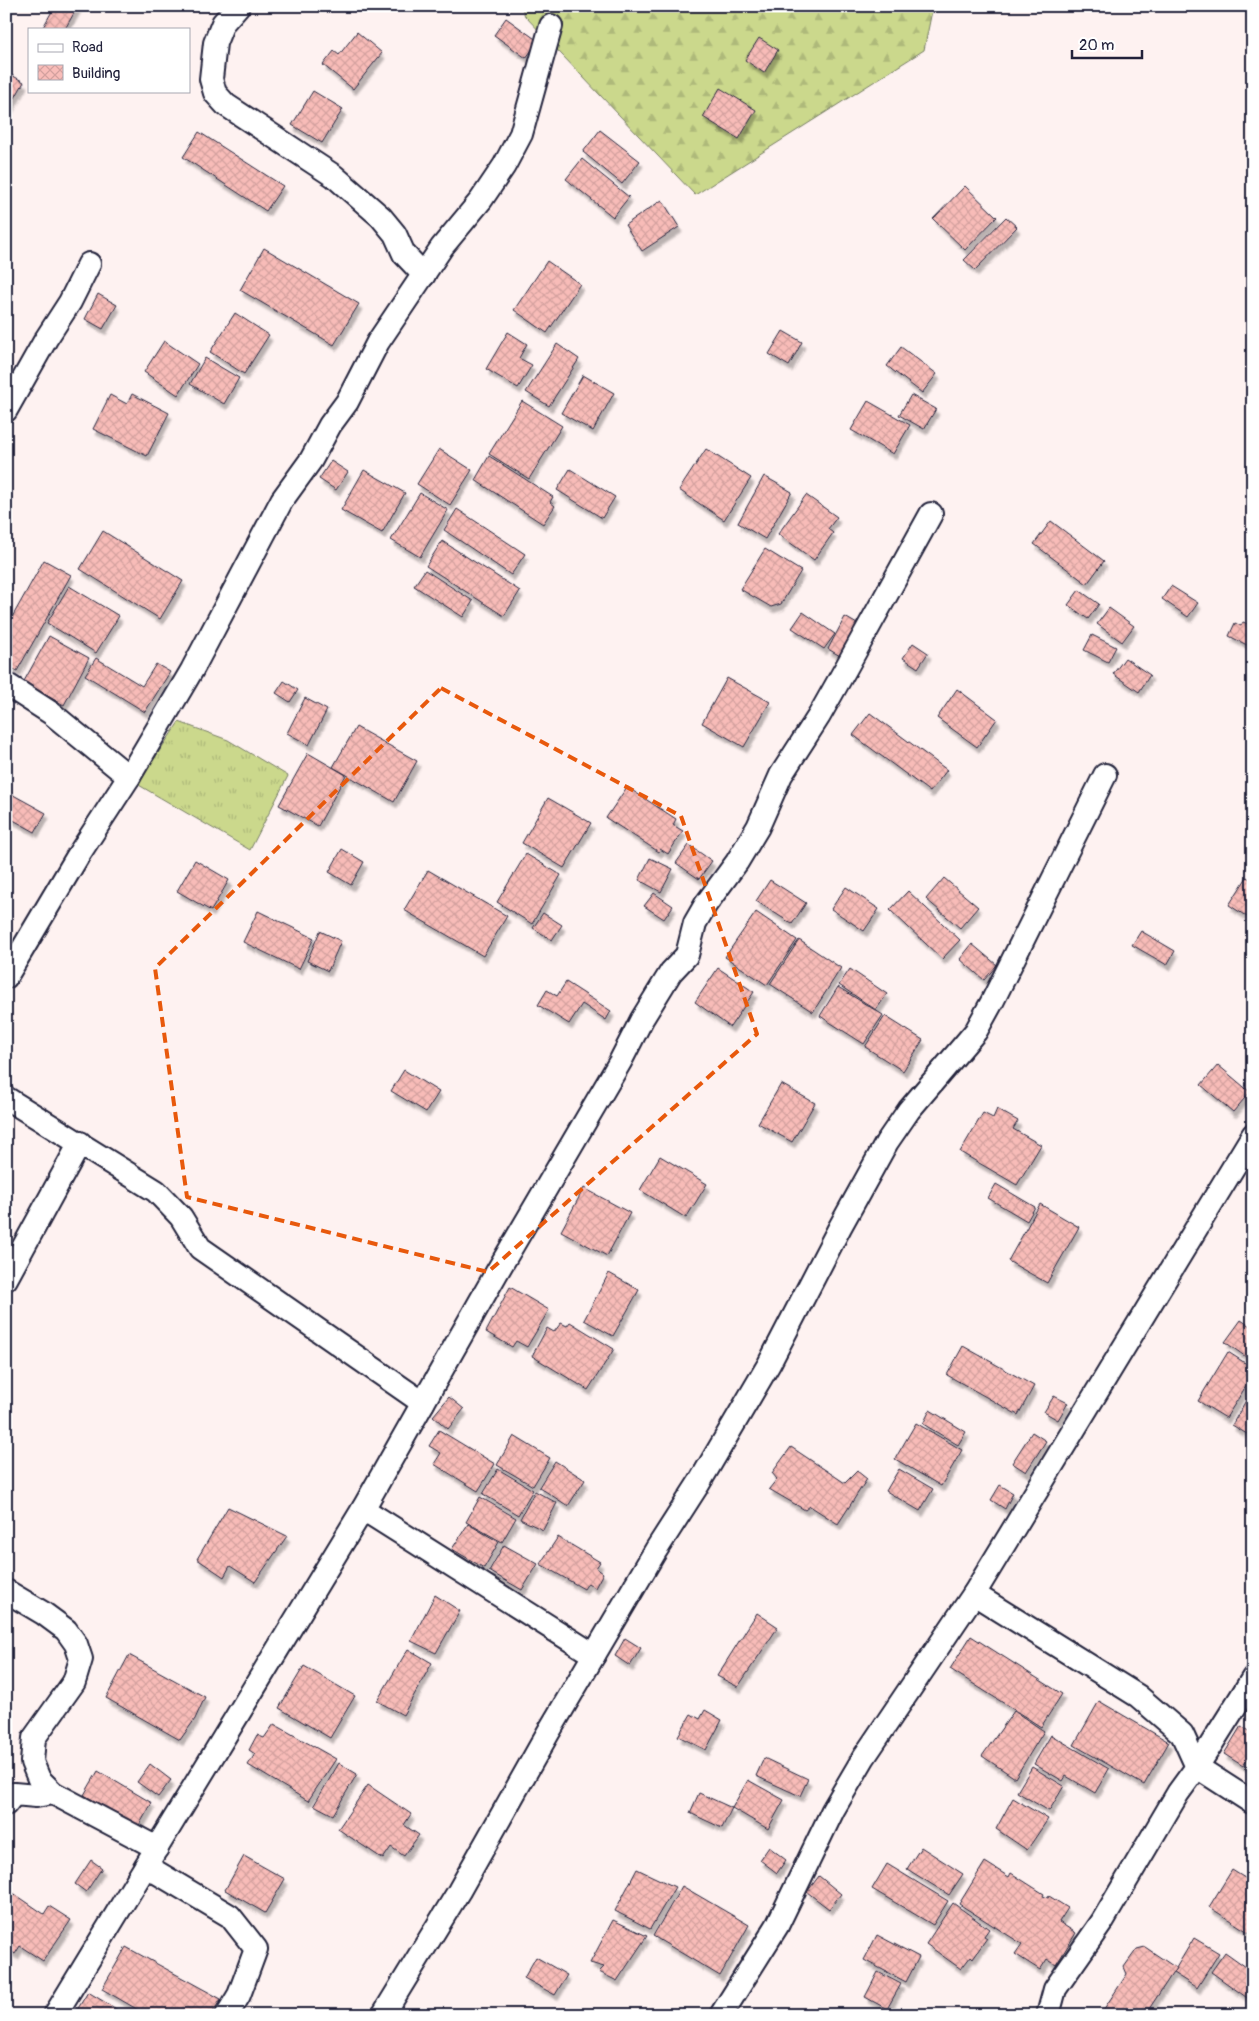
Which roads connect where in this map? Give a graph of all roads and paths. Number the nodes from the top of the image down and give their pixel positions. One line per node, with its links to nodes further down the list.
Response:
1 (238, 6): 4 (street)
2 (551, 26): 4 (street)
3 (88, 264): 5 (street)
4 (424, 275): 9 (street)
5 (6, 410)
6 (931, 514): 15 (street)
7 (6, 684): 9 (street)
8 (1105, 774): 19 (street)
9 (129, 776): 10 (street)
10 (6, 977)
11 (6, 1098): 13 (street)
12 (1253, 1135): 18 (street)
13 (80, 1143): 14 (street); 15 (street)
14 (6, 1279)
15 (423, 1403): 16 (street)
16 (363, 1509): 19 (street); 25 (street)
17 (6, 1590): 22 (street)
18 (974, 1594): 21 (street); 29 (street)
19 (594, 1654): 28 (street)
20 (1253, 1678): 21 (street)
21 (1198, 1767): 23 (street); 30 (street)
22 (53, 1793): 24 (street); 25 (street)
23 (1253, 1803)
24 (6, 1804)
25 (151, 1857): 26 (street); 27 (street)
26 (55, 2015)
27 (227, 2015)
28 (383, 2015)
29 (721, 2015)
30 (1048, 2015)

